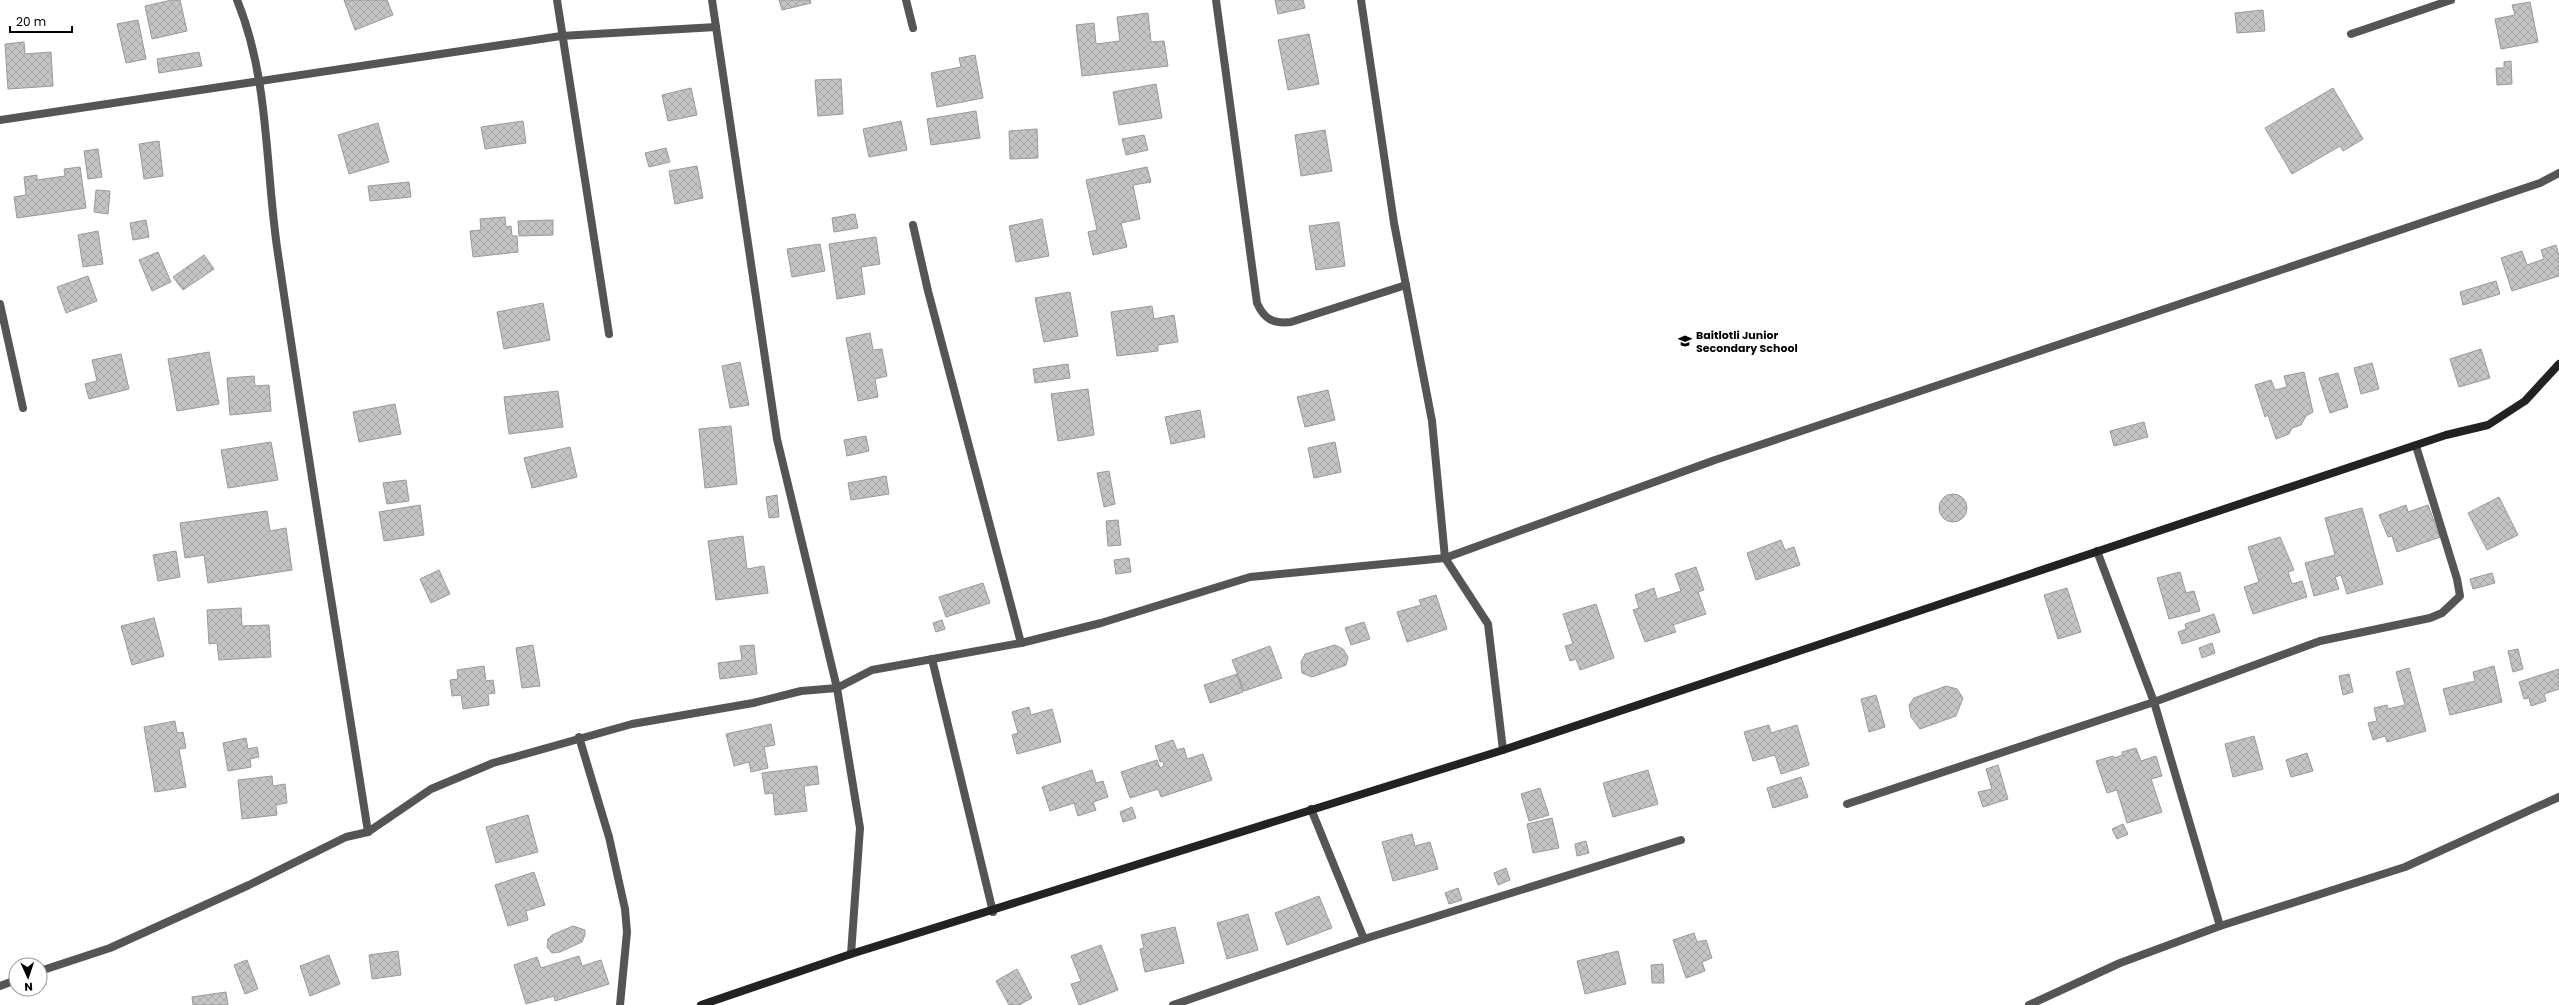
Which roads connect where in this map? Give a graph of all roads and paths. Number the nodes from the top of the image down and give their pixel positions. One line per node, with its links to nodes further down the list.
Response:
1 (237, 0): 12 (street)
2 (557, 0): 11 (street)
3 (712, 0): 8 (street)
4 (906, 0): 9 (street)
5 (1216, 0): 16 (street)
6 (1361, 0): 16 (street)
7 (2451, 0): 10 (street)
8 (716, 28): 11 (street); 26 (street)
9 (913, 28)
10 (2351, 34)
11 (561, 36): 12 (street); 18 (street)
12 (259, 80): 13 (street); 33 (street)
13 (0, 120)
14 (2559, 173): 23 (street)
15 (912, 225): 24 (street)
16 (1406, 285): 23 (street)
17 (0, 304): 20 (street)
18 (609, 334)
19 (2559, 364): 21 (street)
20 (22, 408)
21 (2416, 446): 22 (street); 27 (street)
22 (2097, 551): 27 (street); 29 (street)
23 (1445, 558): 24 (street); 29 (street)
24 (1021, 643): 25 (street)
25 (932, 659): 26 (street); 35 (street)
26 (836, 688): 28 (street); 38 (street)
27 (2154, 702): 31 (street); 36 (street)
28 (579, 737): 33 (street); 40 (street)
29 (1502, 750): 32 (street)
30 (2559, 797): 36 (street)
31 (1847, 804)
32 (1311, 809): 35 (street); 37 (street)
33 (368, 832): 39 (street)
34 (1681, 840): 37 (street)
35 (993, 912): 38 (street)
36 (2220, 926): 43 (street)
37 (1364, 939): 42 (street)
38 (851, 954): 41 (street)
39 (48, 968)
40 (620, 1005)
41 (701, 1005)
42 (1173, 1005)
43 (2029, 1005)

